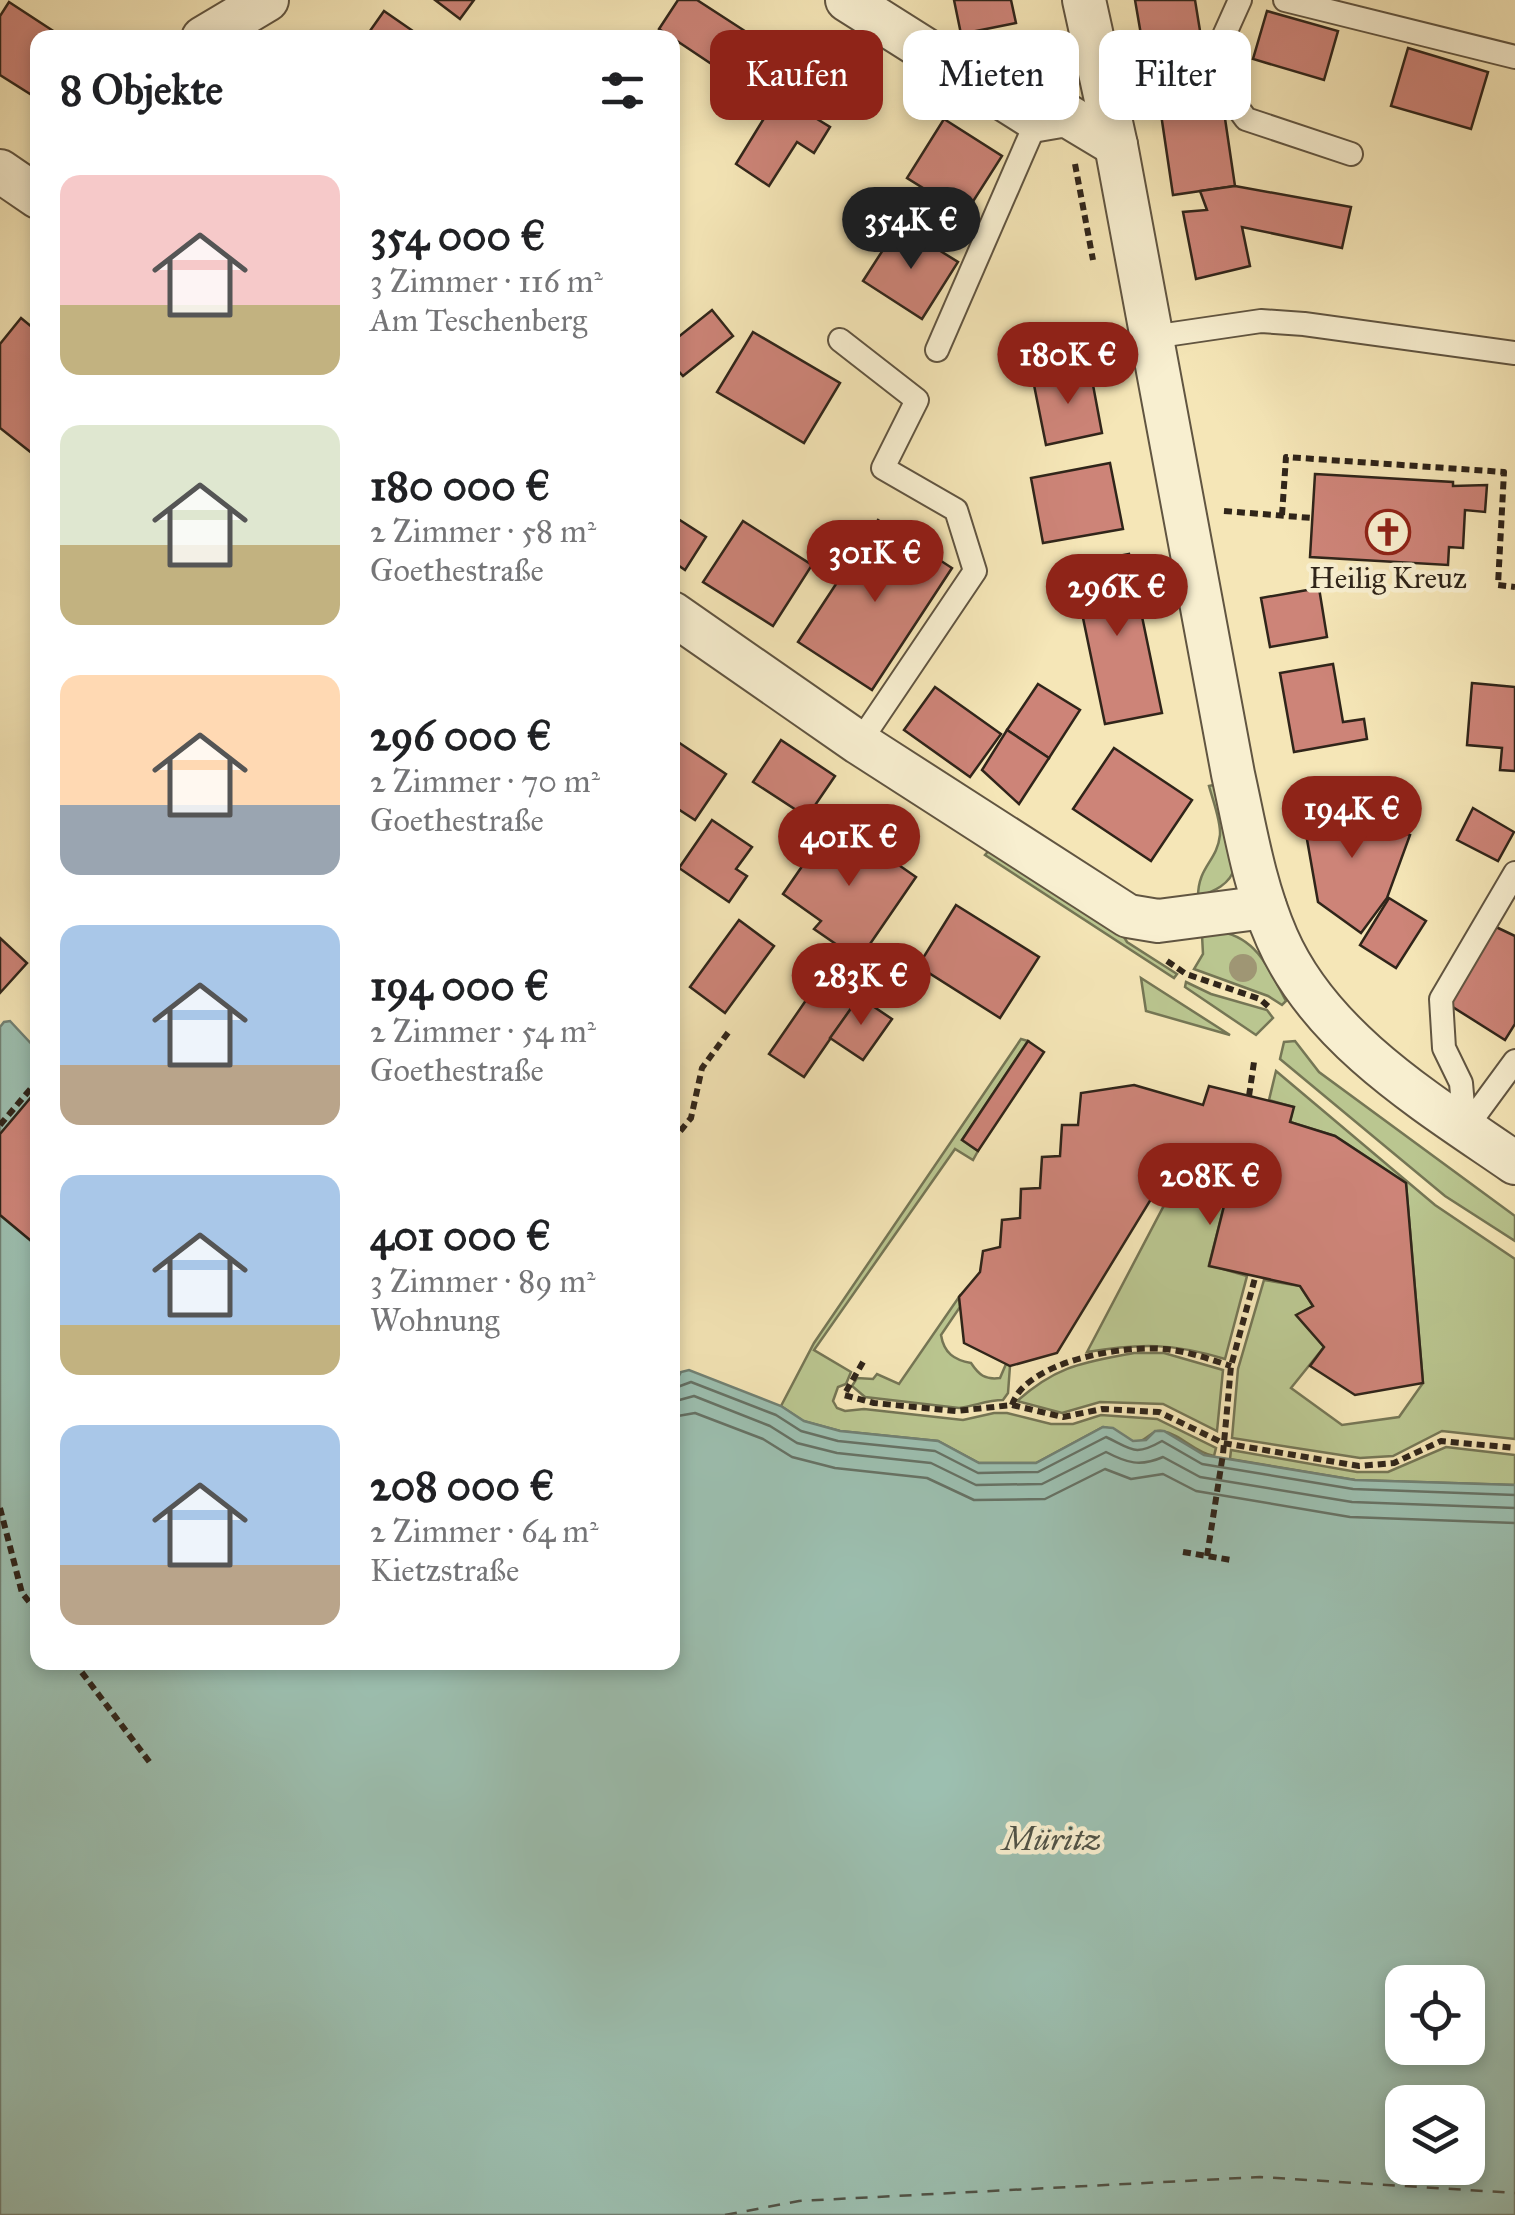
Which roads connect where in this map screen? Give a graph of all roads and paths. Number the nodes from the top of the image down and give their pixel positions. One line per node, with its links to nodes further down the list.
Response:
1 (268, 0): 6 (street)
2 (847, 0): 8 (street)
3 (1084, 0): 10 (street)
4 (1240, 0): 7 (lane)
5 (1285, 0): 9 (lane)
6 (217, 30)
7 (1226, 30)
8 (903, 35)
9 (1515, 57)
10 (1099, 68)
11 (1037, 120): 21 (lane)
12 (1074, 120): 15 (street)
13 (1110, 120): 15 (street)
14 (1249, 120): 16 (lane)
15 (1116, 145): 19 (street)
16 (1351, 154)
17 (0, 171): 18 (street)
18 (30, 192)
19 (1152, 337): 22 (lane); 23 (street)
20 (840, 340): 28 (lane)
21 (937, 350)
22 (1515, 353)
23 (1182, 508): 24 (path); 30 (street)
24 (1282, 515): 25 (path); 26 (path)
25 (1312, 518)
26 (1515, 587)
27 (680, 619): 28 (street)
28 (860, 743): 30 (street)
29 (1515, 873): 37 (lane)
30 (1265, 907): 37 (street)
31 (730, 1030): 38 (path)
32 (1515, 1061): 37 (lane)
33 (1254, 1062): 35 (path)
34 (30, 1089): 36 (path)
35 (1249, 1096)
36 (0, 1125)
37 (1465, 1128): 39 (street)
38 (680, 1131)
39 (1515, 1163)
40 (1256, 1278): 42 (path)
41 (863, 1362): 43 (path)
42 (1232, 1366): 43 (path); 44 (path)
43 (1012, 1405): 44 (path)
44 (1223, 1443): 45 (path); 48 (path)
45 (1515, 1448)
46 (0, 1508): 50 (path)
47 (1183, 1552): 48 (path)
48 (1207, 1556): 49 (path)
49 (1232, 1560)
50 (30, 1603)
51 (80, 1670): 52 (path)
52 (151, 1764)

